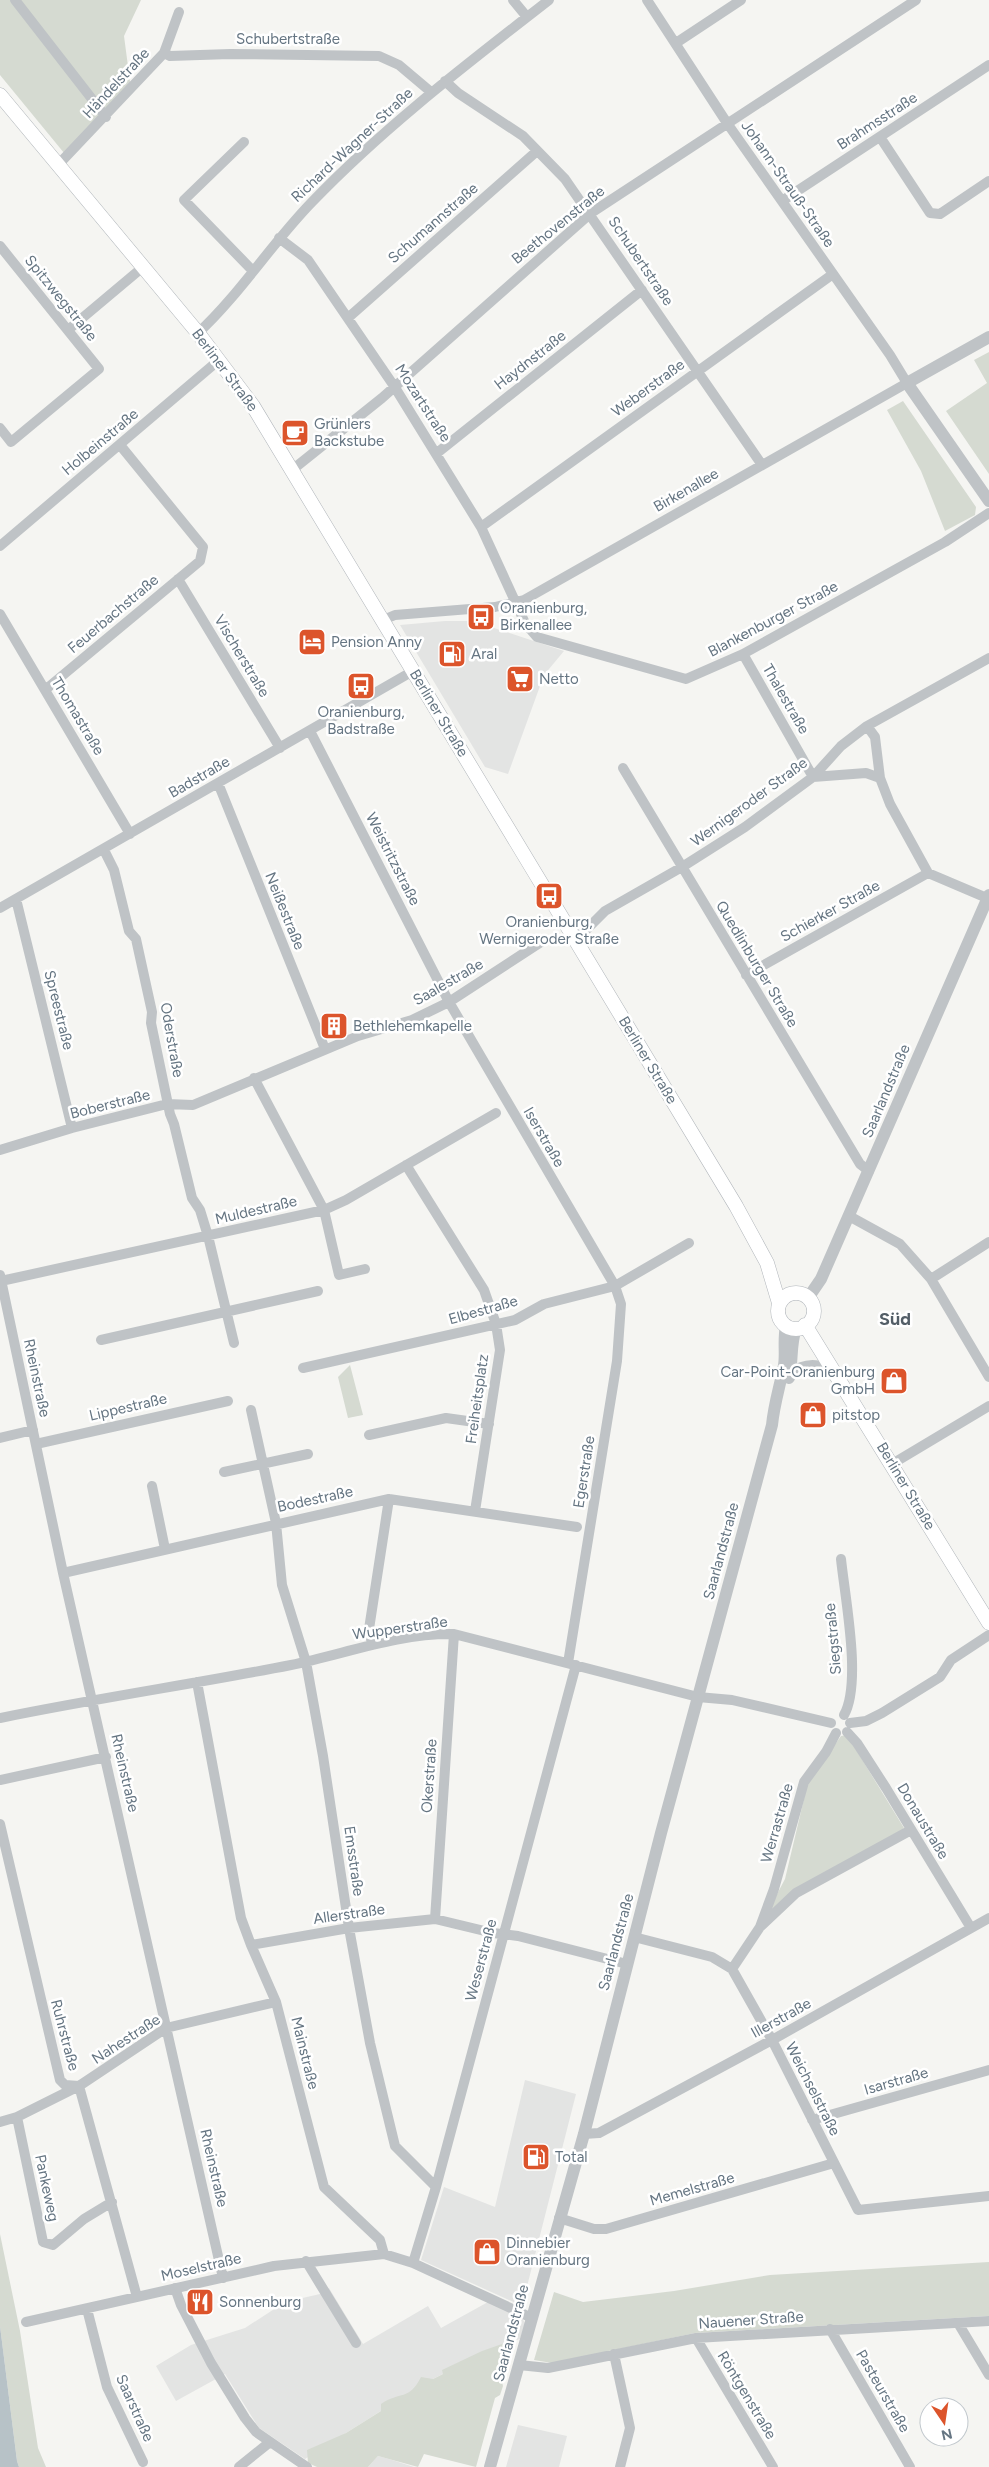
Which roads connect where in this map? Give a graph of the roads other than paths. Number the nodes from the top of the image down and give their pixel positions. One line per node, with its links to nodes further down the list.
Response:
1 (16, 0): 15 (street)
2 (513, 0): 8 (street)
3 (549, 0): 8 (street, Richard-Wagner-Straße)
4 (647, 0): 9 (street, Johann-Strauß-Straße)
5 (741, 0): 9 (street)
6 (916, 0): 16 (street, Beethovenstraße)
7 (179, 12): 10 (street, Händelstraße)
8 (527, 17): 12 (street, Richard-Wagner-Straße)
9 (676, 43): 16 (street, Johann-Strauß-Straße)
10 (164, 53): 13 (street, Schubertstraße); 15 (street, Händelstraße)
11 (989, 65): 17 (street, Brahmsstraße)
12 (445, 81): 13 (street, Richard-Wagner-Straße); 19 (street, Schubertstraße)
13 (431, 92): 24 (street, Richard-Wagner-Straße)
14 (0, 95): 20 (main road, Berliner Straße)
15 (106, 117): 20 (street, Händelstraße)
16 (727, 123): 22 (street, Johann-Strauß-Straße); 23 (street, Beethovenstraße)
17 (880, 137): 21 (street); 22 (street, Brahmsstraße)
18 (244, 142): 27 (street)
19 (537, 151): 23 (street, Schubertstraße); 30 (street, Schumannstraße)
20 (58, 165): 26 (main road, Berliner Straße)
21 (989, 181)
22 (782, 201): 28 (street, Johann-Strauß-Straße)
23 (591, 213): 29 (street, Schubertstraße); 37 (street, Beethovenstraße)
24 (279, 238): 27 (street, Richard-Wagner-Straße); 30 (street, Mozartstraße)
25 (0, 246): 31 (street, Spitzwegstraße)
26 (143, 267): 31 (street); 32 (main road, Berliner Straße)
27 (253, 271): 32 (street, Richard-Wagner-Straße)
28 (833, 274): 35 (street, Weberstraße); 36 (street, Johann-Strauß-Straße)
29 (642, 290): 35 (street, Schubertstraße); 40 (street, Haydnstraße)
30 (349, 317): 37 (street, Mozartstraße)
31 (68, 330): 38 (street, Spitzwegstraße)
32 (198, 333): 34 (main road, Berliner Straße)
33 (989, 337): 36 (street, Birkenallee)
34 (219, 360): 39 (street, Holbeinstraße); 42 (main road, Berliner Straße)
35 (697, 372): 41 (street, Schubertstraße); 45 (street, Weberstraße)
36 (907, 383): 41 (street, Birkenallee); 43 (street)
37 (394, 386): 40 (street, Mozartstraße); 42 (street, Beethovenstraße)
38 (0, 428)
39 (120, 445): 46 (street, Holbeinstraße); 47 (street, Feuerbachstraße)
40 (437, 453): 45 (street, Mozartstraße)
41 (762, 465): 48 (street, Birkenallee)
42 (292, 470): 50 (main road, Berliner Straße)
43 (989, 501)
44 (989, 513): 51 (street, Blankenburger Straße)
45 (481, 527): 48 (street, Mozartstraße)
46 (0, 546)
47 (178, 579): 54 (street, Feuerbachstraße); 57 (street, Vischerstraße)
48 (515, 603): 50 (street, Birkenallee); 51 (street, Blankenburger Straße)
49 (0, 614): 54 (street, Thomastraße)
50 (383, 620): 53 (main road, Berliner Straße)
51 (743, 654): 59 (street, Thalestraße)
52 (989, 658): 55 (street, Wernigeroder Straße)
53 (413, 671): 56 (street, Badstraße); 69 (main road, Berliner Straße)
54 (45, 690): 62 (street, Thomastraße)
55 (867, 726): 59 (street, Wernigeroder Straße); 60 (street)
56 (310, 731): 57 (street, Badstraße); 72 (street, Weistritzstraße)
57 (280, 748): 61 (street, Badstraße)
58 (623, 768): 64 (street, Quedlinburger Straße)
59 (813, 777): 60 (street); 64 (street, Wernigeroder Straße)
60 (880, 778): 65 (street)
61 (218, 783): 62 (street, Badstraße); 73 (street, Neißestraße)
62 (130, 834): 63 (street, Badstraße)
63 (104, 850): 67 (street, Badstraße); 75 (street, Oderstraße)
64 (682, 867): 69 (street, Wernigeroder Straße); 71 (street, Quedlinburger Straße)
65 (928, 873): 66 (street); 71 (street, Schierker Straße)
66 (989, 898): 80 (street, Saarlandstraße)
67 (16, 899): 68 (street, Badstraße); 77 (street, Spreestraße)
68 (0, 908)
69 (574, 937): 86 (main road, Berliner Straße)
70 (541, 942): 72 (street, Saalestraße)
71 (746, 975): 80 (street, Quedlinburger Straße)
72 (449, 1002): 73 (street, Saalestraße); 90 (street, Iserstraße)
73 (325, 1050): 74 (street, Saalestraße)
74 (254, 1078): 75 (street, Boberstraße); 81 (street)
75 (167, 1104): 77 (street, Boberstraße); 83 (street, Oderstraße)
76 (496, 1113): 79 (street, Muldestraße)
77 (72, 1128): 78 (street, Boberstraße)
78 (0, 1150)
79 (406, 1165): 81 (street, Muldestraße); 96 (street, Freiheitsplatz)
80 (869, 1171): 82 (street, Saarlandstraße)
81 (324, 1210): 83 (street, Muldestraße); 87 (street)
82 (849, 1216): 89 (street); 93 (street, Saarlandstraße)
83 (208, 1236): 88 (street, Muldestraße); 95 (street, Oderstraße)
84 (989, 1242): 89 (street)
85 (689, 1243): 90 (street, Elbestraße)
86 (767, 1263): 92 (main road, Berliner Straße); 94 (main road, Berliner Straße)
87 (365, 1269)
88 (1, 1278): 109 (street, Rheinstraße)
89 (931, 1279): 103 (street)
90 (615, 1286): 96 (street, Elbestraße); 130 (street, Egerstraße)
91 (318, 1291): 95 (street)
92 (790, 1294): 93 (main road); 94 (main road)
93 (808, 1298): 97 (main road)
94 (779, 1303): 97 (main road)
95 (226, 1312): 98 (street); 99 (street, Oderstraße)
96 (496, 1324): 100 (street, Elbestraße); 107 (street, Freiheitsplatz)
97 (796, 1326): 101 (street, Saarlandstraße); 102 (main road, Berliner Straße); 108 (street, Saarlandstraße)
98 (101, 1340)
99 (234, 1343)
100 (303, 1368)
101 (790, 1375): 102 (street); 108 (street, Saarlandstraße)
102 (838, 1376): 115 (main road, Berliner Straße)
103 (989, 1377)
104 (228, 1401): 112 (street, Lippestraße)
105 (989, 1406): 115 (street)
106 (251, 1410): 114 (street, Emsstraße)
107 (489, 1424): 110 (street); 119 (street, Freiheitsplatz)
108 (772, 1424): 132 (street, Saarlandstraße)
109 (33, 1430): 111 (street); 112 (street, Rheinstraße)
110 (369, 1435)
111 (0, 1438)
112 (36, 1444): 124 (street, Rheinstraße)
113 (308, 1454): 114 (street)
114 (262, 1464): 116 (street); 120 (street, Emsstraße)
115 (892, 1464): 125 (main road, Berliner Straße)
116 (224, 1472)
117 (152, 1486): 122 (street)
118 (389, 1499): 119 (street, Bodestraße); 120 (street, Bodestraße); 128 (street)
119 (475, 1511): 121 (street, Bodestraße)
120 (276, 1523): 122 (street, Bodestraße); 129 (street, Emsstraße)
121 (577, 1527)
122 (165, 1548): 124 (street, Bodestraße)
123 (841, 1559): 136 (street, Siegstraße)
124 (63, 1573): 133 (street, Rheinstraße)
125 (989, 1623)
126 (454, 1634): 128 (street, Wupperstraße); 130 (street, Wupperstraße); 142 (street, Okerstraße)
127 (989, 1635): 136 (street)
128 (372, 1644): 129 (street, Wupperstraße)
129 (306, 1662): 131 (street, Wupperstraße); 145 (street, Emsstraße)
130 (572, 1664): 132 (street, Wupperstraße); 147 (street, Weserstraße)
131 (197, 1682): 133 (street, Wupperstraße); 149 (street, Mainstraße)
132 (698, 1697): 135 (street, Wupperstraße); 148 (street, Saarlandstraße)
133 (92, 1699): 134 (street, Wupperstraße); 138 (street, Rheinstraße)
134 (0, 1718)
135 (831, 1723): 136 (street); 137 (street)
136 (847, 1723): 137 (street); 141 (street, Donaustraße)
137 (836, 1733): 144 (street, Werrastraße)
138 (106, 1757): 139 (street); 153 (street, Rheinstraße)
139 (0, 1780)
140 (0, 1824): 156 (street, Ruhrstraße)
141 (911, 1830): 144 (street, Werrastraße); 146 (street, Donaustraße)
142 (436, 1919): 145 (street, Allerstraße); 147 (street, Allerstraße)
143 (988, 1921): 146 (street, Illerstraße)
144 (760, 1927): 151 (street, Werrastraße)
145 (349, 1928): 149 (street, Allerstraße); 162 (street, Emsstraße)
146 (971, 1928): 154 (street, Illerstraße)
147 (504, 1934): 150 (street, Allerstraße); 162 (street, Weserstraße)
148 (634, 1938): 150 (street, Saarlandstraße); 151 (street)
149 (250, 1945): 152 (street, Mainstraße)
150 (627, 1964): 160 (street, Saarlandstraße)
151 (732, 1969): 154 (street, Weichselstraße)
152 (276, 2002): 153 (street, Nahestraße); 166 (street, Mainstraße)
153 (166, 2028): 156 (street, Nahestraße); 169 (street, Rheinstraße)
154 (772, 2040): 158 (street, Weichselstraße); 160 (street, Illerstraße)
155 (989, 2070): 158 (street, Isarstraße)
156 (79, 2086): 157 (street, Nahestraße); 164 (street, Ruhrstraße)
157 (17, 2118): 159 (street, Nahestraße); 164 (street, Pankeweg)
158 (812, 2120): 161 (street, Weichselstraße)
159 (0, 2122)
160 (584, 2134): 165 (street, Saarlandstraße)
161 (834, 2163): 163 (street, Weichselstraße); 165 (street, Memelstraße)
162 (436, 2187): 168 (street, Weserstraße)
163 (989, 2196)
164 (112, 2202): 171 (street, Ruhrstraße)
165 (559, 2218): 173 (street, Saarlandstraße)
166 (384, 2254): 167 (street, Moselstraße); 168 (street)
167 (306, 2261): 169 (street, Moselstraße); 179 (street)
168 (413, 2263): 173 (street)
169 (223, 2278): 170 (street, Moselstraße)
170 (175, 2288): 171 (street, Moselstraße); 183 (street)
171 (137, 2297): 172 (street, Moselstraße)
172 (87, 2309): 175 (street, Moselstraße); 184 (street, Saarstraße)
173 (532, 2318): 181 (street, Saarlandstraße)
174 (989, 2321): 176 (street, Nauener Straße)
175 (26, 2322)
176 (958, 2323): 177 (street, Nauener Straße); 182 (street)
177 (830, 2329): 178 (street, Nauener Straße); 190 (street, Pasteurstraße)
178 (696, 2338): 180 (street, Nauener Straße); 189 (street, Röntgenstraße)
179 (356, 2343)
180 (614, 2354): 181 (street, Nauener Straße); 188 (street)
181 (519, 2365): 187 (street, Saarlandstraße)
182 (989, 2375)
183 (270, 2442): 185 (street); 186 (street)
184 (144, 2462)
185 (240, 2467)
186 (307, 2467)
187 (490, 2467)
188 (620, 2467)
189 (773, 2467)
190 (910, 2467)

